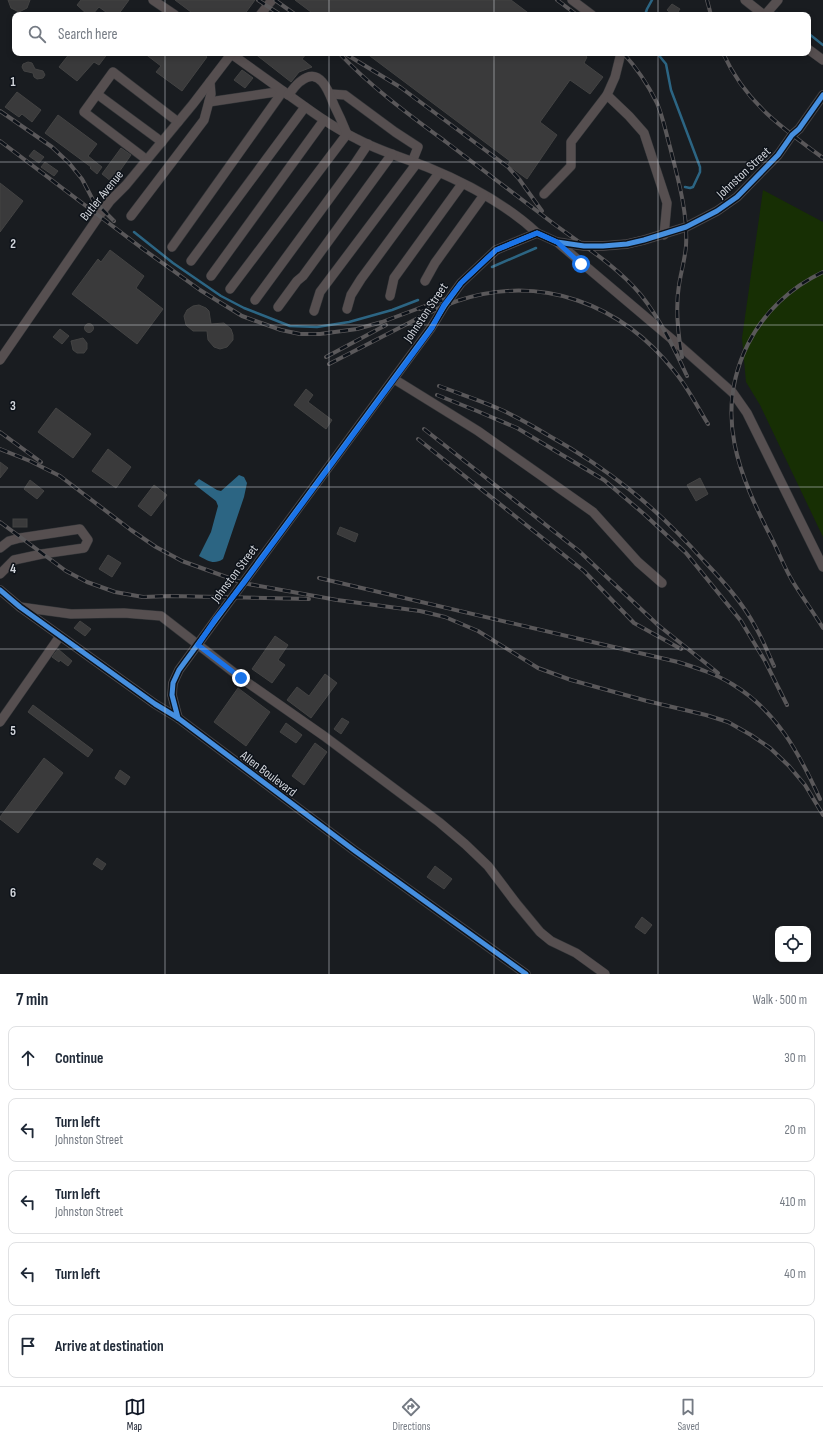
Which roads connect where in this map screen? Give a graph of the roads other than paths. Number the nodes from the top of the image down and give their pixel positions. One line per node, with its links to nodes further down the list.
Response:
1 (153, 0): 6 (street)
2 (272, 0): 7 (street)
3 (572, 0): 8 (street)
4 (745, 0): 9 (street)
5 (778, 0): 10 (street)
6 (171, 12)
7 (262, 12)
8 (588, 12)
9 (761, 12)
10 (768, 12)
11 (811, 51): 15 (street)
12 (229, 56): 16 (street, Butler Avenue)
13 (235, 56): 17 (street)
14 (620, 56): 20 (street)
15 (823, 60)
16 (210, 82): 22 (street); 25 (street, Butler Avenue)
17 (286, 93): 19 (street); 22 (street); 23 (street); 40 (street)
18 (97, 94): 25 (street); 27 (street); 30 (street)
19 (331, 94): 26 (street); 31 (street)
20 (607, 95): 34 (street); 38 (street)
21 (823, 95): 38 (street, Johnston Street)
22 (209, 102): 36 (street)
23 (305, 107): 24 (street); 41 (street)
24 (324, 120): 26 (street); 42 (street)
25 (178, 122): 27 (street, Butler Avenue)
26 (347, 134): 28 (street); 44 (street)
27 (162, 142): 30 (street, Butler Avenue)
28 (368, 144): 29 (street); 46 (street)
29 (392, 154): 31 (street); 47 (street)
30 (147, 160): 50 (street, Butler Avenue)
31 (415, 163): 32 (street); 49 (street)
32 (439, 173): 33 (street); 48 (street)
33 (462, 184): 35 (street); 45 (street)
34 (544, 194)
35 (484, 195): 37 (street); 43 (street)
36 (131, 216)
37 (537, 233): 39 (street, Johnston Street); 51 (street, Johnston Street)
38 (664, 235): 39 (street, Johnston Street)
39 (557, 242): 53 (street)
40 (172, 247)
41 (191, 261)
42 (211, 276)
43 (425, 281)
44 (230, 289)
45 (390, 296)
46 (255, 300)
47 (278, 307)
48 (347, 309)
49 (314, 311)
50 (0, 360)
51 (394, 379): 55 (street); 59 (street, Johnston Street)
52 (0, 548): 54 (street)
53 (823, 567)
54 (0, 574)
55 (662, 583)
56 (0, 590): 57 (street, Allen Boulevard)
57 (20, 607): 58 (street, Allen Boulevard); 59 (street)
58 (60, 636): 60 (street, Allen Boulevard); 61 (street)
59 (198, 645): 60 (street, Johnston Street); 63 (street)
60 (178, 718): 62 (street, Allen Boulevard)
61 (0, 722)
62 (526, 974)
63 (605, 974)

